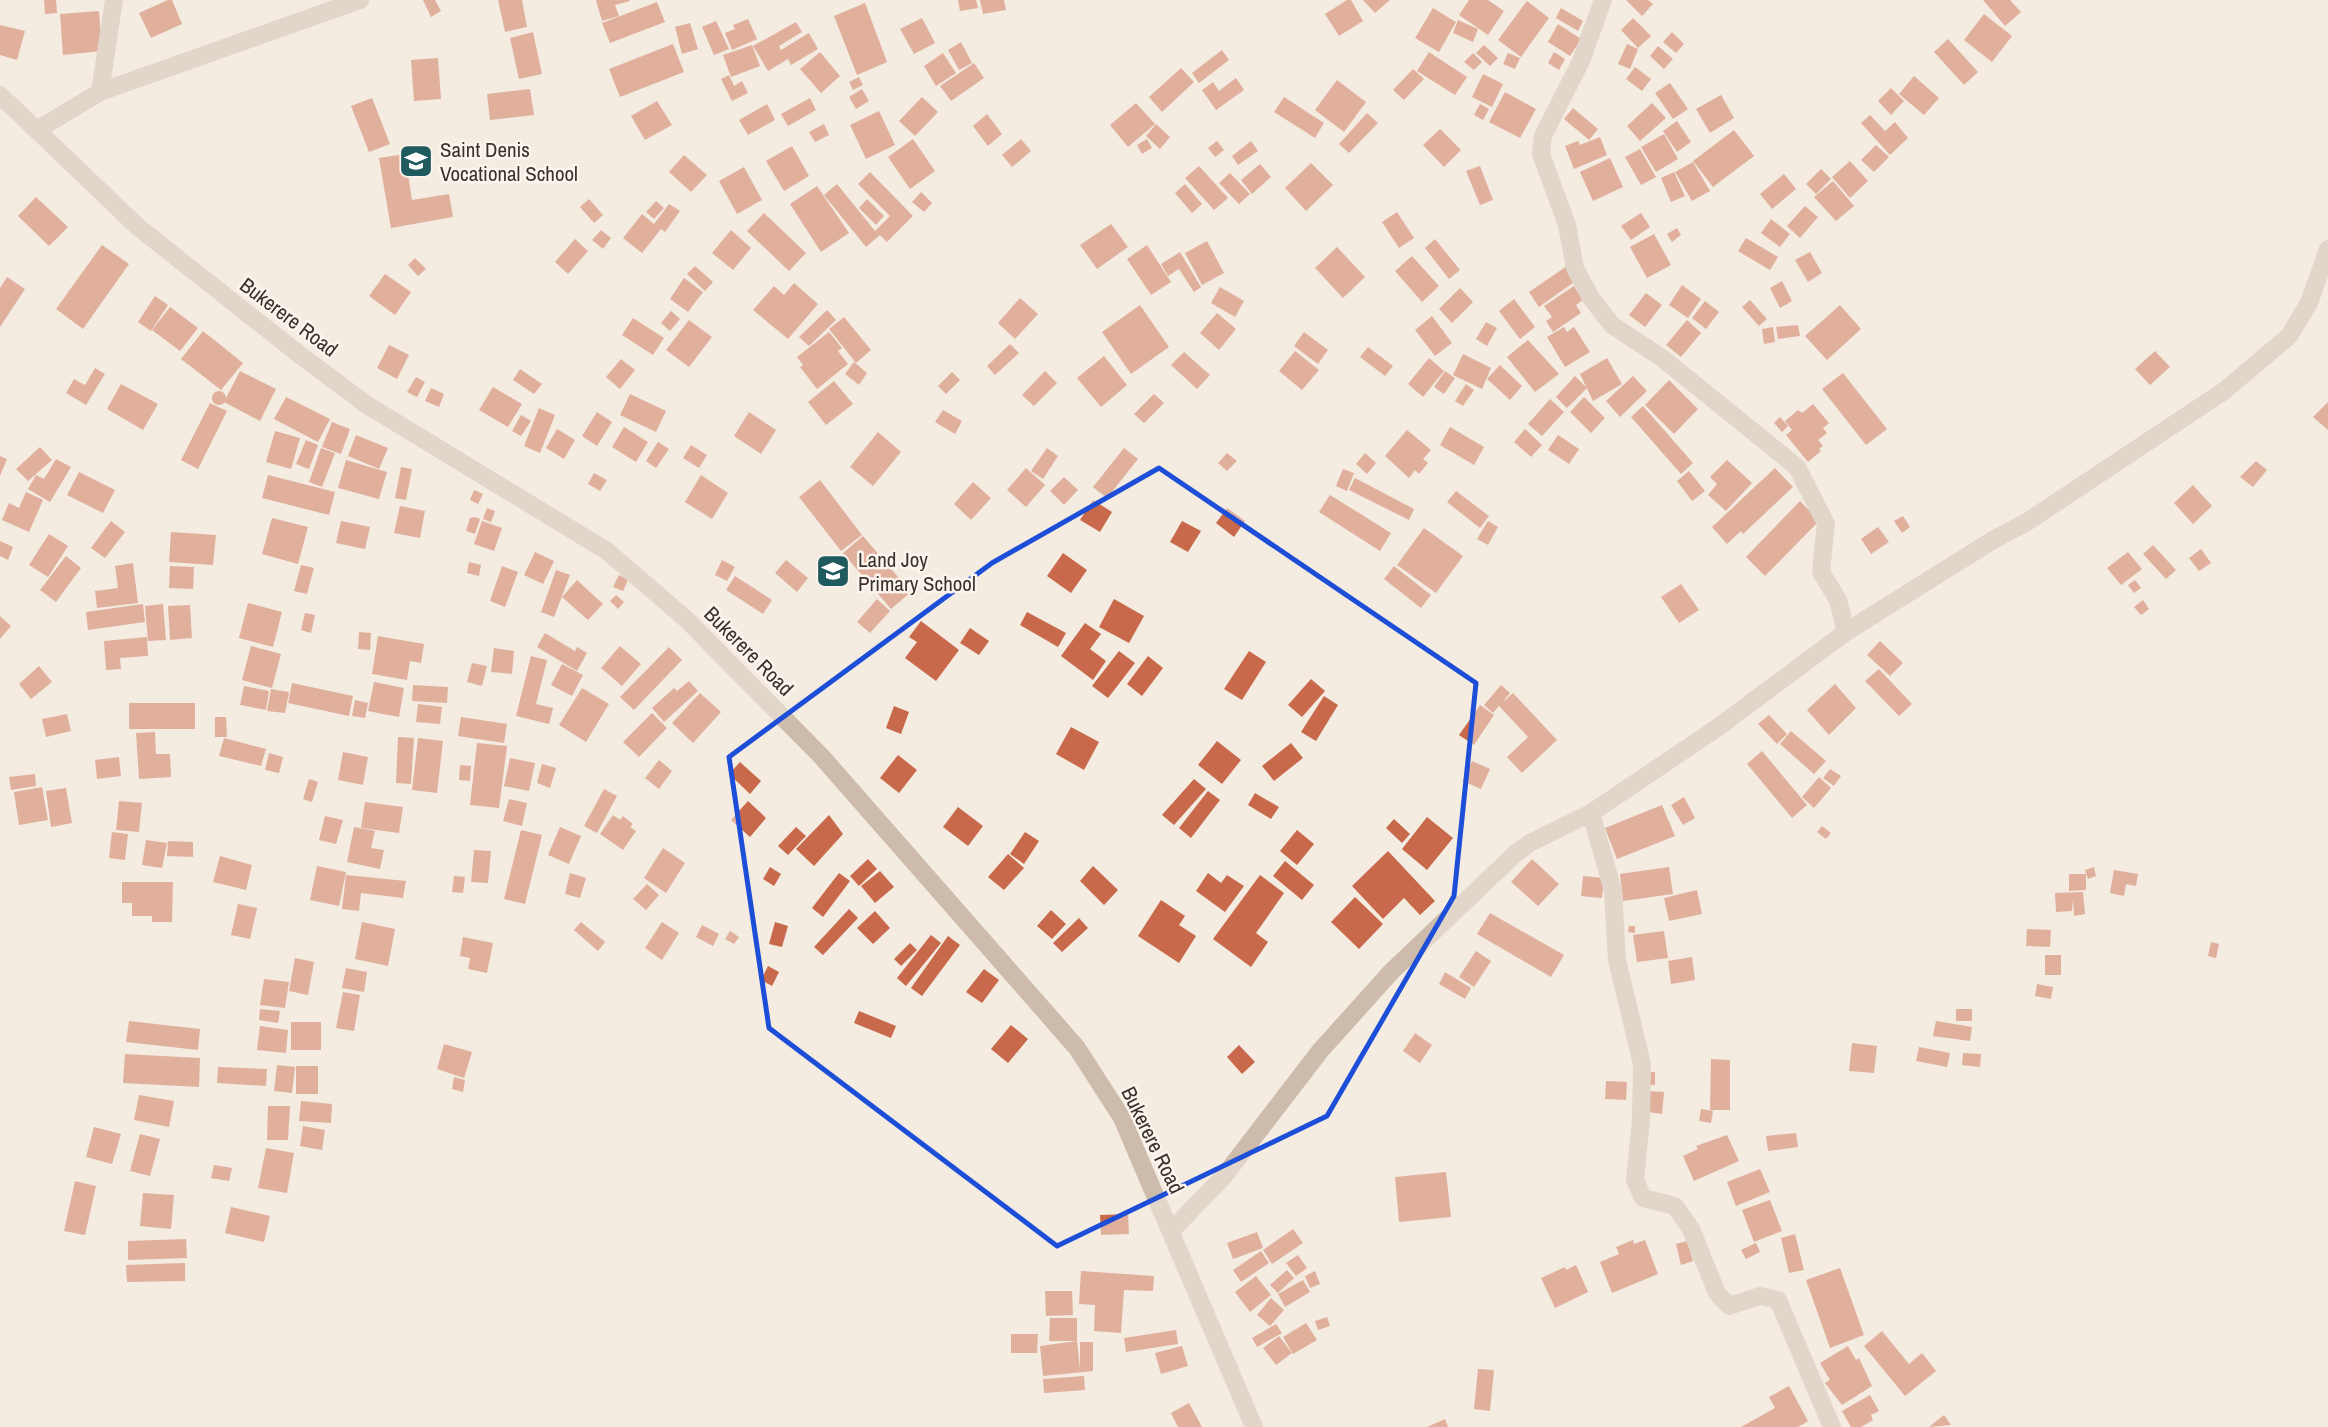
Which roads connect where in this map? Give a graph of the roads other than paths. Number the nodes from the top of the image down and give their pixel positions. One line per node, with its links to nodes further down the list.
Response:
1 (114, 0): 4 (street)
2 (360, 0): 4 (street)
3 (1603, 0): 8 (street)
4 (100, 92): 6 (street)
5 (0, 95): 6 (street, Bukerere Road)
6 (37, 130): 10 (street, Bukerere Road)
7 (2328, 249): 8 (street)
8 (1846, 632): 9 (street)
9 (1591, 813): 10 (street); 12 (street)
10 (1171, 1231): 11 (street, Bukerere Road)
11 (1254, 1427)
12 (1832, 1427)

